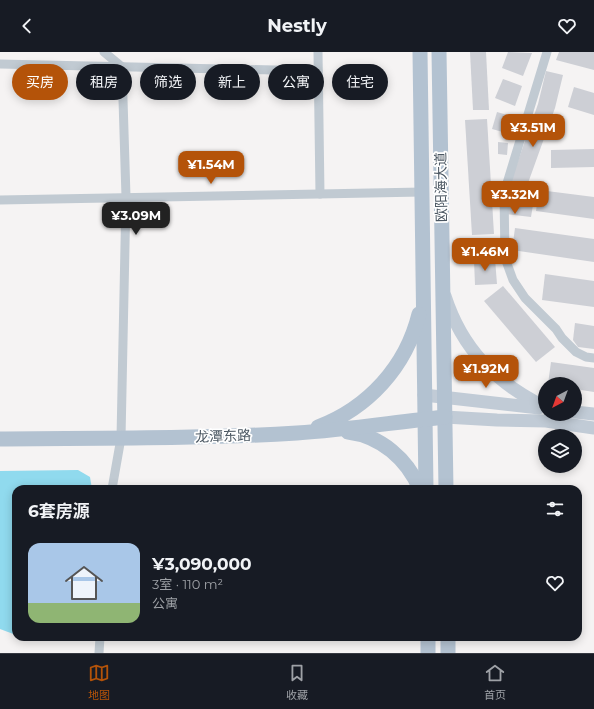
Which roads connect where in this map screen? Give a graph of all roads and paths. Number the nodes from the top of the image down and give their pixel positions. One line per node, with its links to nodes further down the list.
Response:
1 (104, 52): 7 (street)
2 (318, 52): 8 (street)
3 (420, 52): 14 (main road, 欧阳海大道)
4 (440, 52): 19 (main road, 欧阳海大道)
5 (547, 52): 20 (street)
6 (0, 64): 9 (street)
7 (118, 64)
8 (318, 64)
9 (76, 66)
10 (132, 67): 11 (street)
11 (268, 70)
12 (123, 100): 16 (street)
13 (318, 100): 15 (street)
14 (422, 192): 15 (street); 18 (main road, 欧阳海大道)
15 (320, 194): 16 (street)
16 (126, 197): 17 (street); 32 (street)
17 (0, 200)
18 (423, 289): 21 (main road, 欧阳海大道); 31 (main road)
19 (443, 290): 22 (main road, 欧阳海大道); 23 (main road)
20 (594, 358)
21 (424, 395): 22 (main road); 28 (main road, 欧阳海大道)
22 (444, 397): 24 (main road); 27 (main road, 欧阳海大道)
23 (538, 404)
24 (538, 407)
25 (582, 413): 26 (main road)
26 (594, 414)
27 (445, 417): 28 (main road, 龙潭东路); 29 (main road); 37 (main road, 欧阳海大道)
28 (425, 419): 30 (main road, 龙潭东路); 36 (main road, 欧阳海大道)
29 (594, 428)
30 (325, 431): 31 (main road, 龙潭东路); 35 (main road)
31 (297, 433): 32 (main road, 龙潭东路)
32 (121, 438): 33 (main road, 龙潭东路); 34 (street)
33 (0, 439)
34 (113, 485)
35 (418, 485)
36 (426, 485)
37 (446, 485)
38 (100, 641): 41 (street)
39 (428, 641): 42 (main road)
40 (448, 641): 43 (main road)
41 (99, 653)
42 (428, 653)
43 (448, 653)

